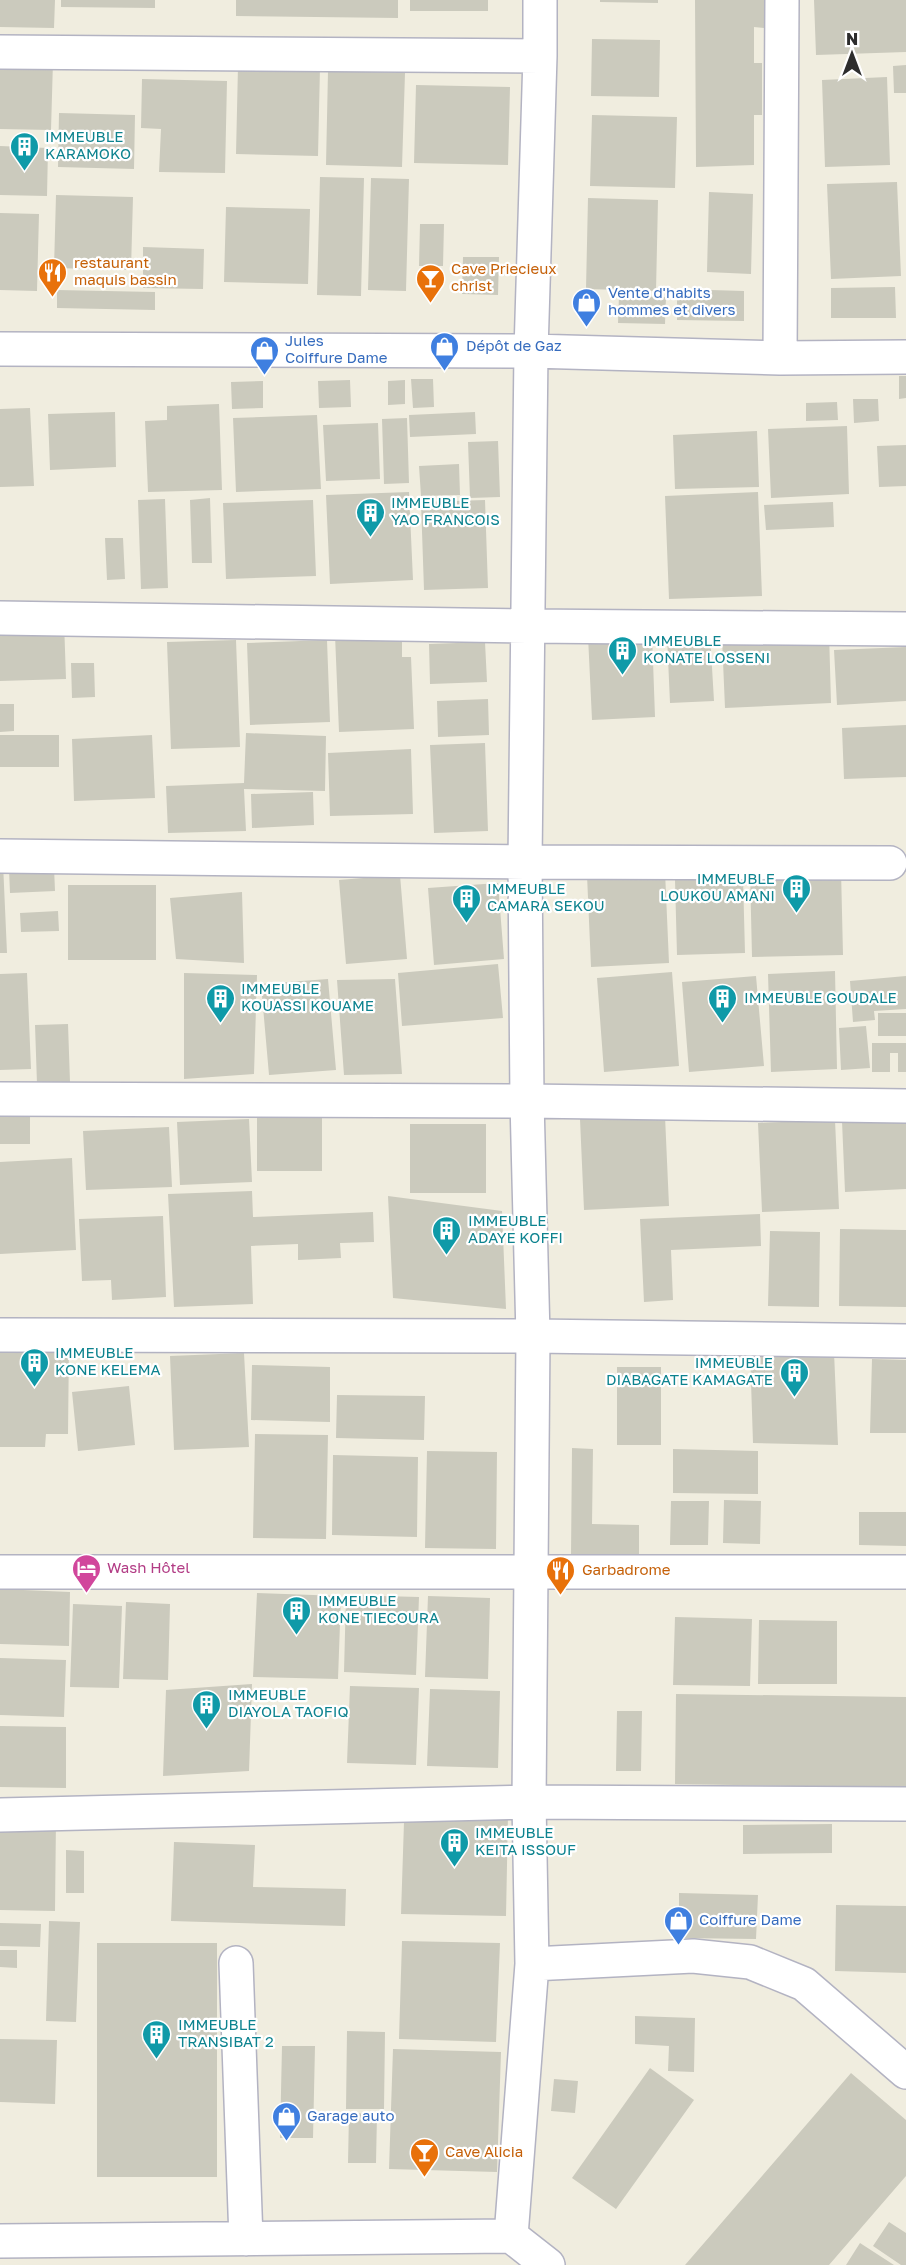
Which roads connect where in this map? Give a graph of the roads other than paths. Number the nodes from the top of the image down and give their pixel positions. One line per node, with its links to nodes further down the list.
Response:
1 (540, 0): 4 (street)
2 (782, 0): 8 (street)
3 (0, 52): 4 (street)
4 (540, 56): 6 (street)
5 (0, 349): 6 (street)
6 (531, 351): 8 (street); 10 (street)
7 (906, 357): 8 (street)
8 (780, 358)
9 (0, 618): 10 (street)
10 (527, 626): 11 (street); 13 (street)
11 (906, 629)
12 (0, 856): 13 (street)
13 (525, 862): 14 (street); 16 (street)
14 (890, 863)
15 (0, 1099): 16 (street)
16 (527, 1101): 17 (street); 19 (street)
17 (906, 1106)
18 (0, 1335): 19 (street)
19 (532, 1336): 20 (street); 22 (street)
20 (906, 1341)
21 (0, 1572): 22 (street)
22 (532, 1572): 23 (street); 24 (street)
23 (906, 1572)
24 (529, 1802): 25 (street); 26 (street); 28 (street)
25 (906, 1804)
26 (0, 1815)
27 (236, 1963): 31 (street)
28 (532, 1964): 29 (street); 30 (street)
29 (906, 2072)
30 (511, 2236): 31 (street); 33 (street)
31 (246, 2239): 32 (street)
32 (7, 2249)
33 (548, 2265)

